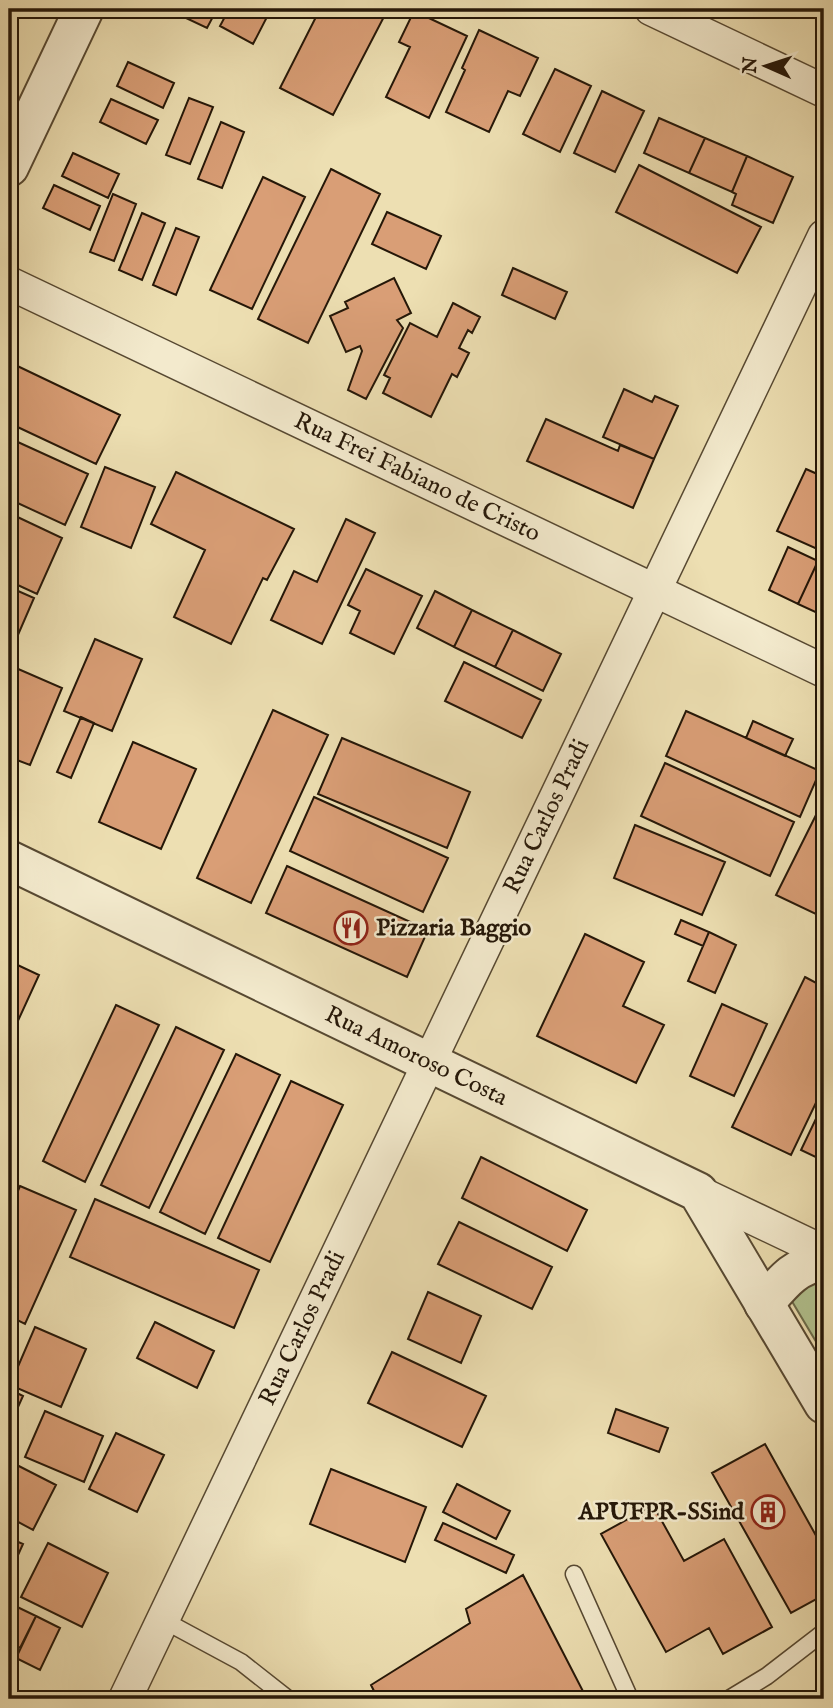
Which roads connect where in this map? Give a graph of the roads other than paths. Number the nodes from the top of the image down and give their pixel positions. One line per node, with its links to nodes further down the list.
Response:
1 (84, 9): 4 (street)
2 (652, 9): 3 (street)
3 (824, 91)
4 (9, 167)
5 (824, 236): 7 (street, Rua Carlos Pradi)
6 (9, 284): 7 (street, Rua Frei Fabiano de Cristo)
7 (654, 590): 8 (street, Rua Frei Fabiano de Cristo); 10 (street, Rua Carlos Pradi)
8 (824, 671)
9 (9, 860): 10 (street, Rua Amoroso Costa)
10 (430, 1063): 11 (street, Rua Amoroso Costa); 17 (street, Rua Carlos Pradi)
11 (698, 1192): 12 (street, Rua Amoroso Costa); 14 (street)
12 (824, 1252)
13 (824, 1261): 14 (street)
14 (764, 1304): 15 (street)
15 (824, 1404)
16 (574, 1574): 21 (lane)
17 (163, 1620): 19 (street, Rua Carlos Pradi); 20 (lane)
18 (824, 1632): 22 (lane)
19 (125, 1699)
20 (288, 1699)
21 (630, 1699)
22 (729, 1699)

